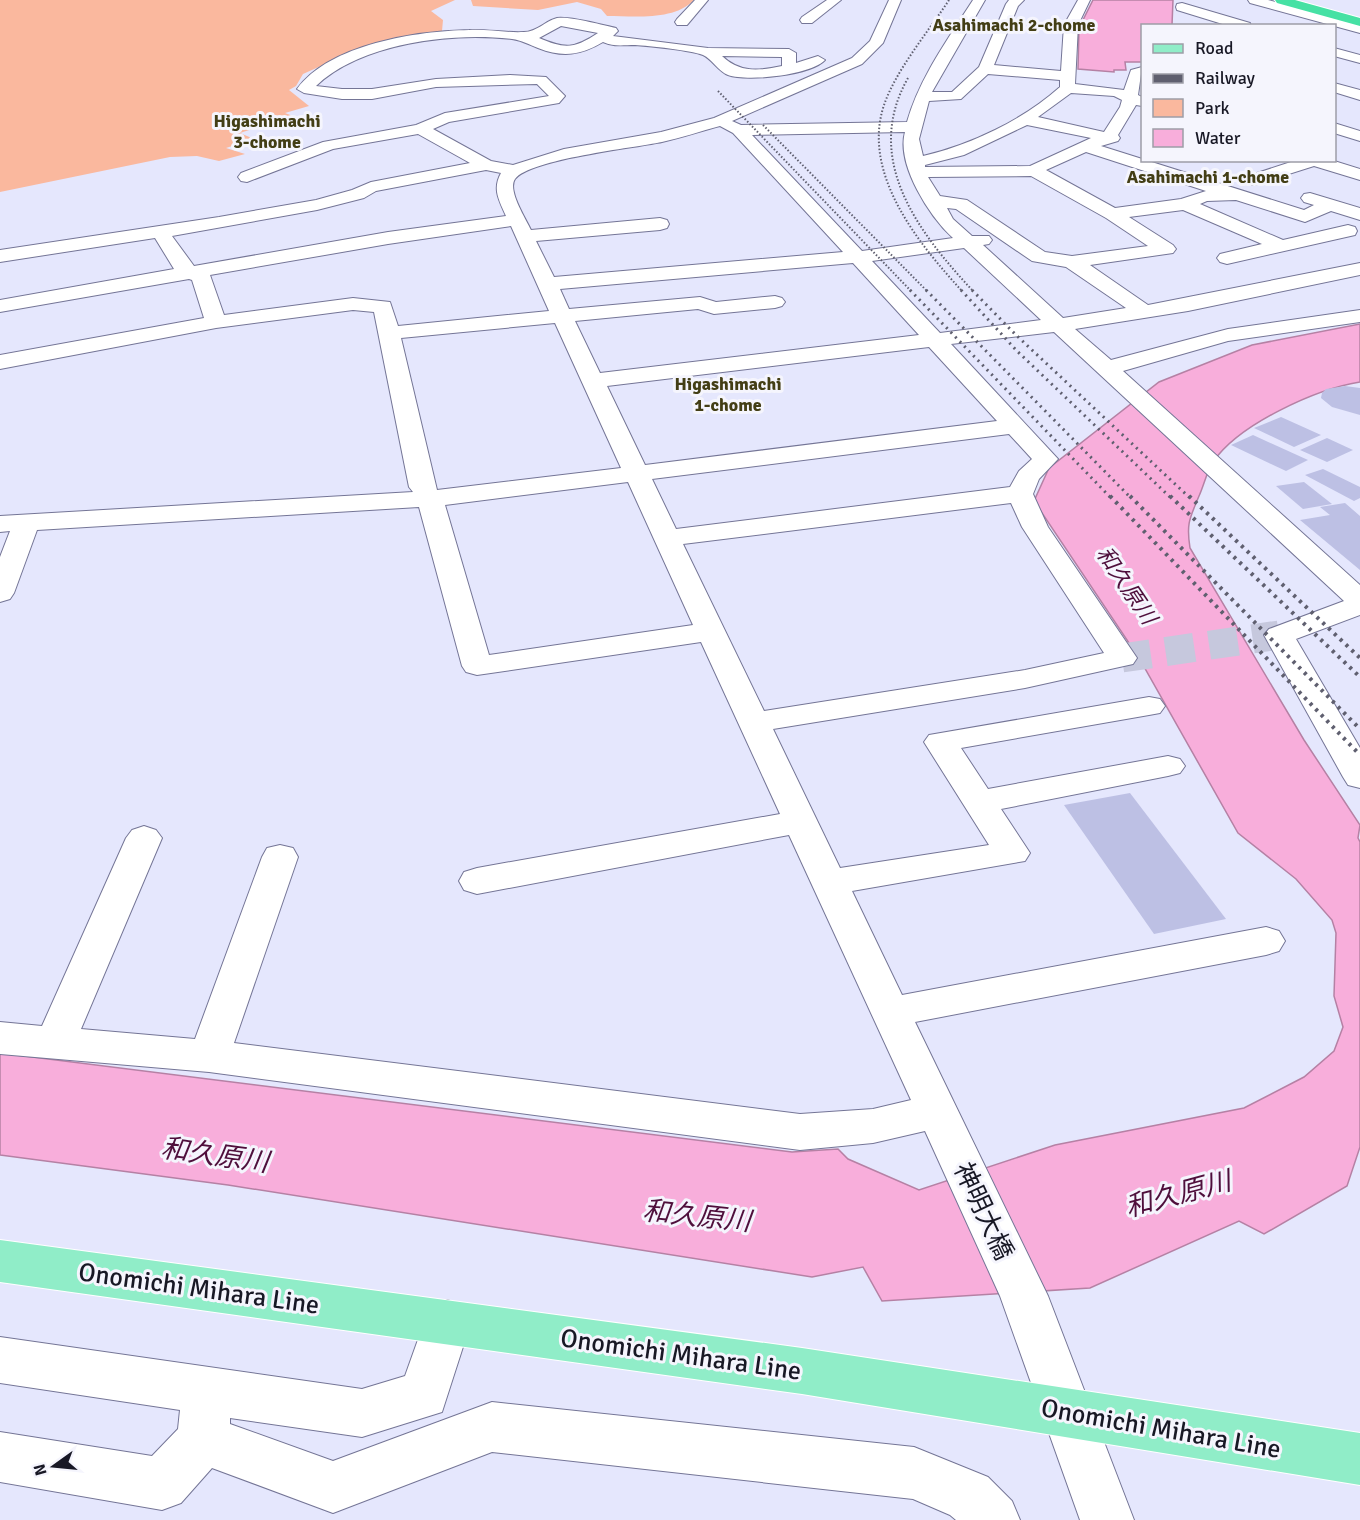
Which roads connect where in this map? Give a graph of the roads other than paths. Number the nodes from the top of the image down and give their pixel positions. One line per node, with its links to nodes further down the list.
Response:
1 (702, 0): 14 (street)
2 (835, 0): 12 (street)
3 (979, 0): 33 (street)
4 (1018, 0): 28 (street)
5 (1084, 0): 30 (street)
6 (1254, 0): 17 (street)
7 (1281, 0): 15 (highway)
8 (1315, 0): 11 (street)
9 (893, 1): 25 (street)
10 (1182, 7): 16 (street)
11 (1360, 13)
12 (807, 20)
13 (482, 21): 20 (street)
14 (682, 22)
15 (1360, 22)
16 (1238, 24)
17 (1360, 29)
18 (526, 36): 19 (street); 19 (street); 20 (street)
19 (602, 36): 24 (street)
20 (434, 38): 39 (street)
21 (1360, 43): 22 (street)
22 (1336, 50)
23 (1336, 50): 26 (street)
24 (708, 52): 27 (street); 27 (street)
25 (867, 52): 27 (street); 37 (street)
26 (1360, 59)
27 (789, 69)
28 (985, 69): 30 (street); 33 (street)
29 (1141, 72): 34 (street)
30 (1068, 82): 34 (street); 35 (street)
31 (1336, 87): 32 (street)
32 (1360, 95)
33 (922, 98): 38 (street)
34 (1136, 100): 41 (street)
35 (1023, 119): 41 (street); 48 (street)
36 (389, 121): 39 (street)
37 (729, 126): 38 (street); 49 (street); 69 (street)
38 (914, 127): 48 (street)
39 (420, 129): 47 (street); 53 (street)
40 (1336, 129): 44 (street)
41 (1109, 137): 42 (street); 43 (street)
42 (1127, 141)
43 (1086, 147): 50 (street); 55 (street)
44 (1350, 148)
45 (1311, 162): 54 (street)
46 (1317, 162): 52 (street)
47 (486, 165): 49 (street); 63 (street)
48 (916, 166): 50 (street); 56 (street)
49 (515, 171): 62 (street, 神明大橋)
50 (1034, 171): 59 (street)
51 (1233, 173): 54 (street)
52 (1360, 175)
53 (247, 177)
54 (1254, 180): 58 (street)
55 (1238, 195): 57 (street); 58 (street)
56 (933, 201): 65 (street); 66 (street)
57 (1185, 204): 59 (street); 67 (street)
58 (1331, 204): 60 (street)
59 (1112, 214): 71 (street)
60 (1360, 214)
61 (660, 224): 62 (street)
62 (521, 228): 73 (street); 74 (street, 神明大橋)
63 (160, 231): 68 (street); 73 (street)
64 (1348, 231): 67 (street)
65 (1008, 238): 66 (street); 71 (street)
66 (968, 242): 69 (street); 81 (street)
67 (1281, 246): 70 (street)
68 (0, 256)
69 (858, 257): 74 (street); 83 (street)
70 (1227, 258)
71 (1072, 262): 77 (street)
72 (1358, 271): 77 (street)
73 (191, 273): 76 (street); 80 (street)
74 (547, 284): 78 (street, 神明大橋)
75 (775, 302): 78 (street)
76 (0, 306)
77 (1145, 312): 81 (street)
78 (562, 316): 82 (street); 86 (street, 神明大橋)
79 (1360, 316): 85 (street)
80 (216, 322): 82 (street); 84 (street)
81 (1057, 325): 83 (street); 85 (street)
82 (389, 333): 90 (street)
83 (936, 340): 86 (street); 87 (street)
84 (0, 362)
85 (1113, 375): 94 (street)
86 (592, 381): 88 (street, 神明大橋)
87 (1015, 426): 88 (street); 89 (street)
88 (636, 473): 90 (street); 92 (street, 神明大橋)
89 (1020, 494): 92 (street); 97 (street)
90 (430, 499): 91 (street); 96 (street)
91 (13, 523): 93 (street)
92 (666, 538): 96 (street, 神明大橋)
93 (0, 593)
94 (1360, 600)
95 (1360, 605): 102 (street)
96 (707, 626): 100 (street, 神明大橋)
97 (1025, 679): 99 (street); 100 (street)
98 (1149, 706): 99 (street)
99 (1057, 722): 103 (street)
100 (753, 723): 104 (street, 神明大橋)
101 (1168, 766): 103 (street)
102 (1360, 777)
103 (979, 802): 108 (street)
104 (800, 822): 107 (street); 108 (street, 神明大橋)
105 (144, 838): 112 (street)
106 (279, 857): 113 (street)
107 (477, 881)
108 (829, 882): 110 (street, 神明大橋)
109 (1266, 941): 110 (street)
110 (891, 1012): 114 (street, 神明大橋)
111 (0, 1038): 112 (street)
112 (55, 1042): 113 (street)
113 (209, 1056): 114 (street)
114 (941, 1118): 119 (street, 神明大橋)
115 (0, 1261): 116 (main road, Onomichi Mihara Line)
116 (447, 1322): 118 (street); 119 (main road, Onomichi Mihara Line)
117 (0, 1360): 118 (street)
118 (207, 1390): 120 (street)
119 (1067, 1411): 122 (main road, Onomichi Mihara Line); 124 (street, 神明大橋)
120 (203, 1440): 121 (street); 123 (street)
121 (0, 1457)
122 (1360, 1459)
123 (993, 1520)
124 (1107, 1520)

